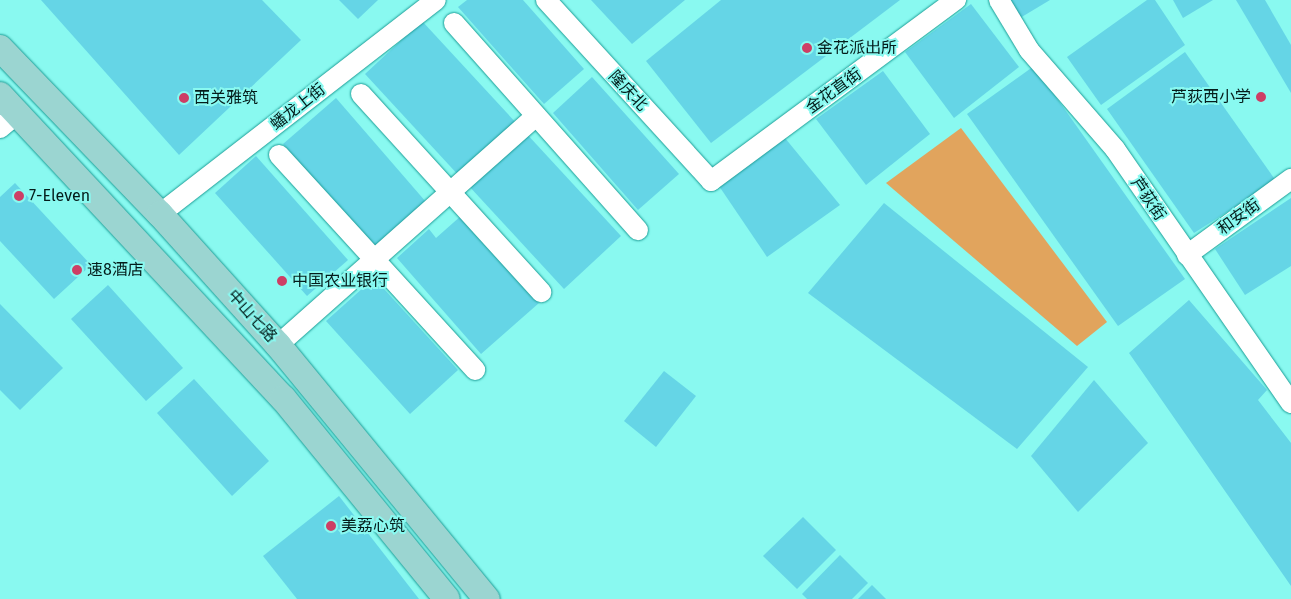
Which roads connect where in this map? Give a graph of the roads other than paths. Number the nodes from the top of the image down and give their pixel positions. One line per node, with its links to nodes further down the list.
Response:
1 (436, 0): 14 (street, 蟠龙上街)
2 (546, 0): 12 (street, 隆庆北)
3 (956, 0): 12 (street, 金花直街)
4 (999, 0): 16 (street, 芦荻街)
5 (454, 23): 9 (street)
6 (0, 48): 14 (main road, 中山七路)
7 (361, 94): 13 (street)
8 (6, 112): 22 (main road, 中山七路)
9 (536, 116): 13 (street); 15 (street)
10 (279, 155): 17 (street)
11 (1291, 179): 16 (street, 和安街)
12 (711, 182)
13 (450, 192): 17 (street); 18 (street)
14 (160, 214): 19 (main road, 中山七路)
15 (638, 230)
16 (1187, 256): 21 (street, 芦荻街)
17 (373, 261): 19 (street); 20 (street)
18 (541, 292)
19 (278, 344): 23 (main road, 中山七路)
20 (474, 370)
21 (1291, 403)
22 (448, 599)
23 (487, 599)

